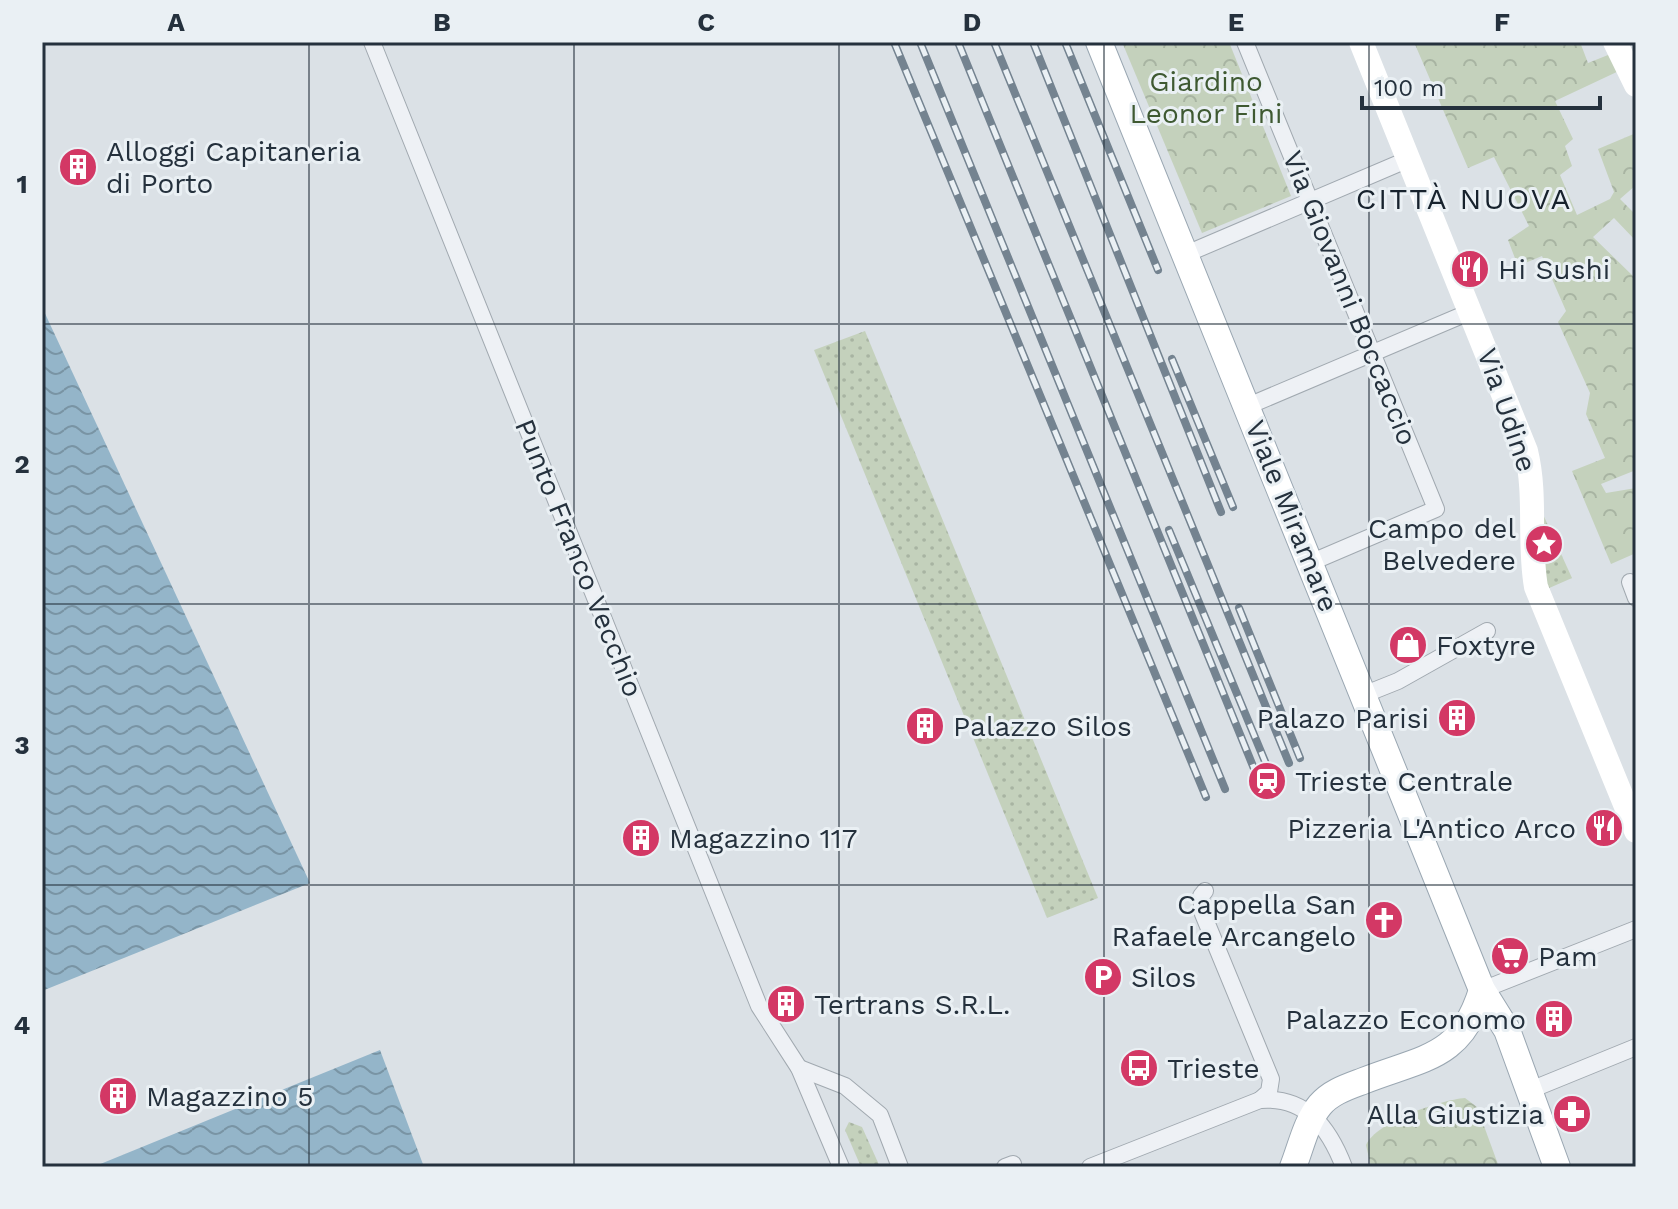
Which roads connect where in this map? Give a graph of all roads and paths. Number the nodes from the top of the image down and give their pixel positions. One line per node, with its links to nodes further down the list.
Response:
1 (372, 42): 21 (street, Punto Franco Vecchio)
2 (1099, 42): 9 (main road, Viale Miramare)
3 (1245, 42): 8 (street, Via Giovanni Boccaccio)
4 (1361, 42): 7 (main road, Via Udine)
5 (1615, 42): 6 (main road)
6 (1636, 85)
7 (1409, 159): 8 (street); 10 (main road, Via Udine)
8 (1310, 201): 9 (street); 11 (street, Via Giovanni Boccaccio)
9 (1186, 254): 12 (main road, Viale Miramare)
10 (1472, 311): 11 (street); 16 (main road, Via Udine)
11 (1372, 353): 12 (street); 13 (street, Via Giovanni Boccaccio)
12 (1248, 406): 13 (main road, Viale Miramare)
13 (1312, 562): 15 (main road, Viale Miramare)
14 (1487, 631): 15 (street)
15 (1363, 695): 19 (main road, Viale Miramare)
16 (1636, 831)
17 (1205, 891): 23 (street)
18 (1636, 929): 19 (street)
19 (1482, 990): 22 (main road, Viale Miramare); 24 (main road)
20 (1636, 1047): 22 (street)
21 (799, 1068): 25 (street, Punto Franco Vecchio); 26 (street)
22 (1528, 1091): 32 (main road, Viale Miramare)
23 (1260, 1100): 24 (street); 27 (street)
24 (1313, 1115): 28 (main road); 31 (street)
25 (841, 1167)
26 (900, 1167)
27 (1090, 1167)
28 (1293, 1167)
29 (1300, 1167): 30 (main road)
30 (1311, 1167)
31 (1344, 1167)
32 (1557, 1167)

